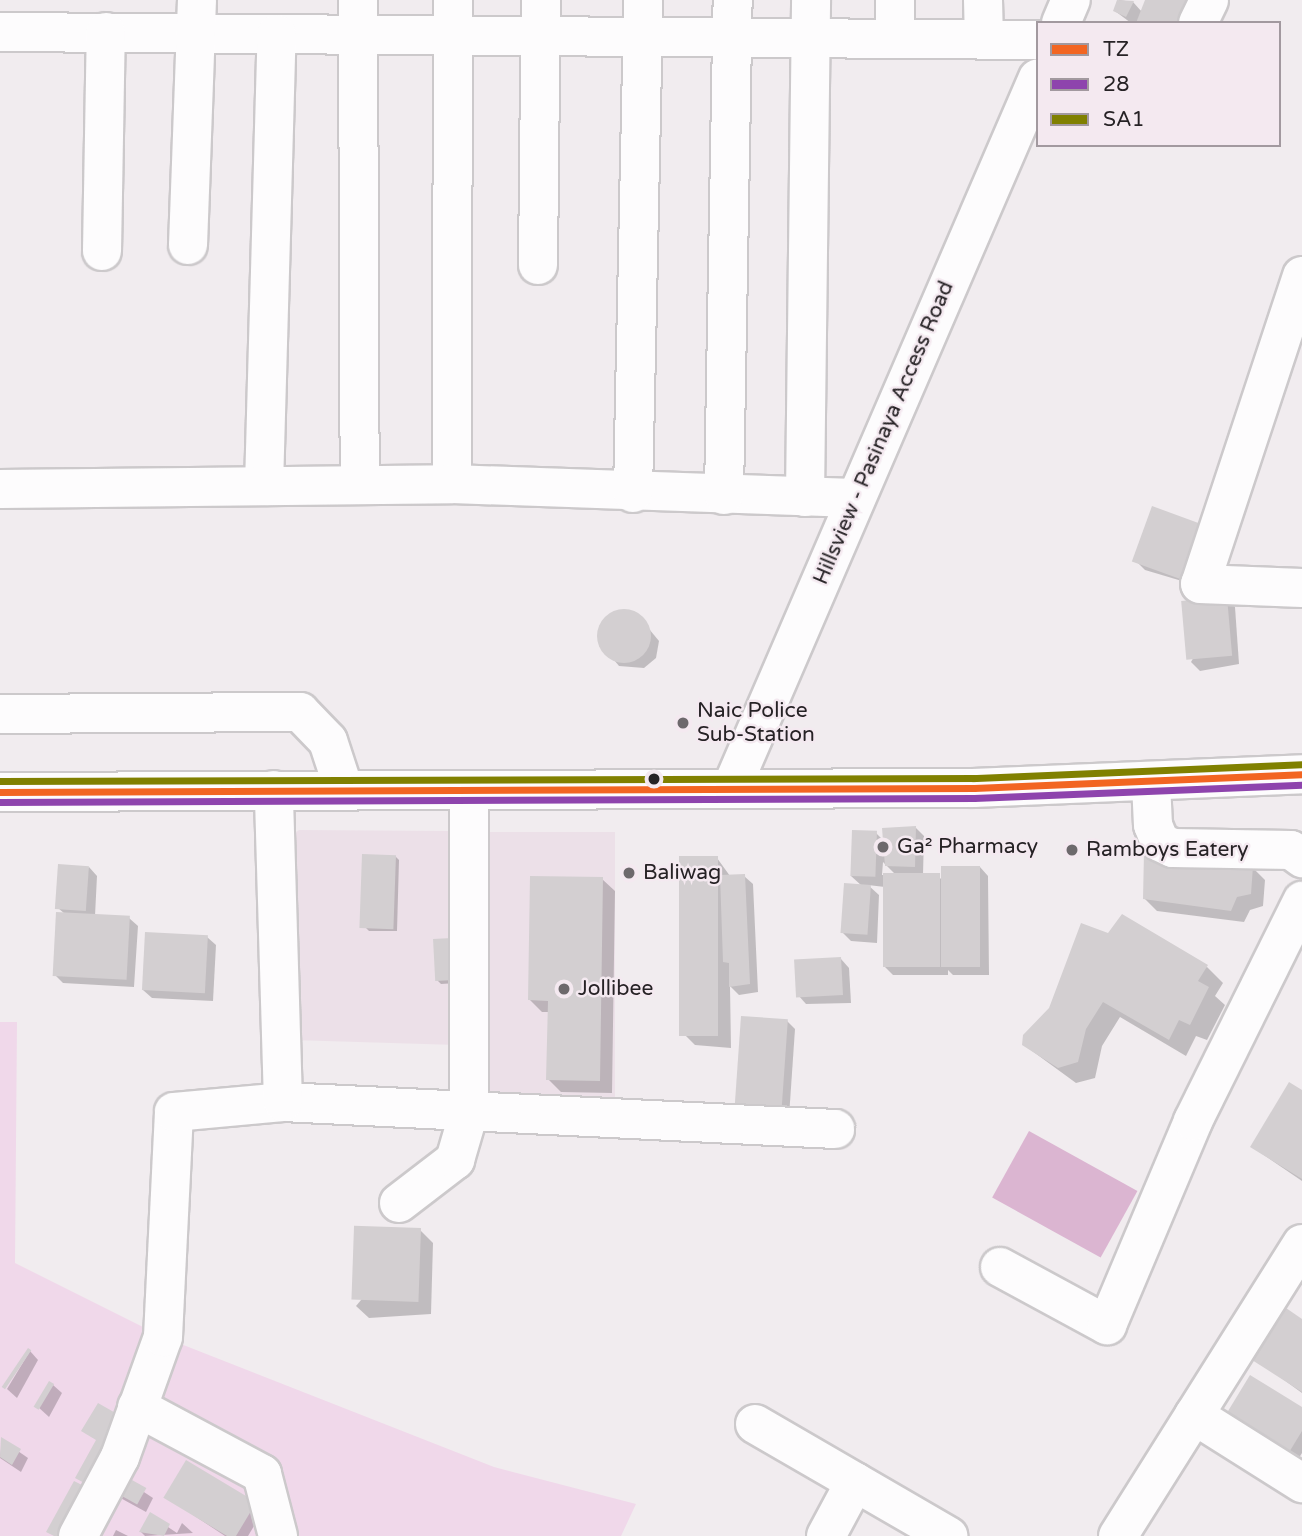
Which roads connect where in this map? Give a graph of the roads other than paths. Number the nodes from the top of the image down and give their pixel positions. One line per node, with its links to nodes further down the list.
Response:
1 (733, 0): 17 (street)
2 (811, 0): 18 (street)
3 (983, 0): 19 (street)
4 (1071, 0): 12 (street)
5 (1209, 0): 13 (street)
6 (197, 17): 15 (street); 16 (street); 22 (street)
7 (358, 17): 8 (street); 16 (street); 27 (street)
8 (453, 18): 9 (street); 28 (street)
9 (541, 18): 10 (street); 24 (street)
10 (643, 18): 17 (street); 31 (street)
11 (895, 19): 18 (street); 19 (street)
12 (1062, 21)
13 (1199, 21)
14 (0, 32): 15 (street)
15 (106, 33): 23 (street)
16 (277, 34): 29 (street)
17 (734, 38): 18 (street); 32 (street)
18 (812, 38): 33 (street)
19 (984, 40): 20 (street)
20 (1036, 40)
21 (1036, 83): 34 (street, Hillsview - Pasinaya Access Road)
22 (188, 245)
23 (102, 251)
24 (538, 265)
25 (1302, 276): 26 (street)
26 (1292, 338): 35 (street)
27 (360, 483): 28 (street); 29 (street)
28 (452, 484): 31 (street)
29 (264, 486): 30 (street)
30 (0, 489)
31 (633, 493): 32 (street)
32 (724, 495): 33 (street)
33 (805, 497): 34 (street)
34 (854, 498): 39 (street, Hillsview - Pasinaya Access Road)
35 (1302, 588)
36 (0, 713): 41 (street)
37 (1302, 774): 38 (street)
38 (1151, 783): 39 (street); 44 (street)
39 (731, 789): 42 (street)
40 (274, 790): 41 (street); 43 (street); 46 (street)
41 (344, 790): 42 (street)
42 (470, 790): 47 (street)
43 (0, 792)
44 (1302, 858)
45 (1302, 901): 51 (street)
46 (283, 1102): 47 (street); 52 (street)
47 (469, 1112): 48 (street); 49 (street)
48 (835, 1129)
49 (399, 1203)
50 (1302, 1244): 53 (street)
51 (1000, 1267)
52 (138, 1407): 57 (street); 58 (street)
53 (1194, 1415): 56 (street); 61 (street)
54 (755, 1424): 55 (street)
55 (855, 1482): 59 (street); 60 (street)
56 (1302, 1483)
57 (78, 1536)
58 (278, 1536)
59 (826, 1536)
60 (948, 1536)
61 (1118, 1536)

